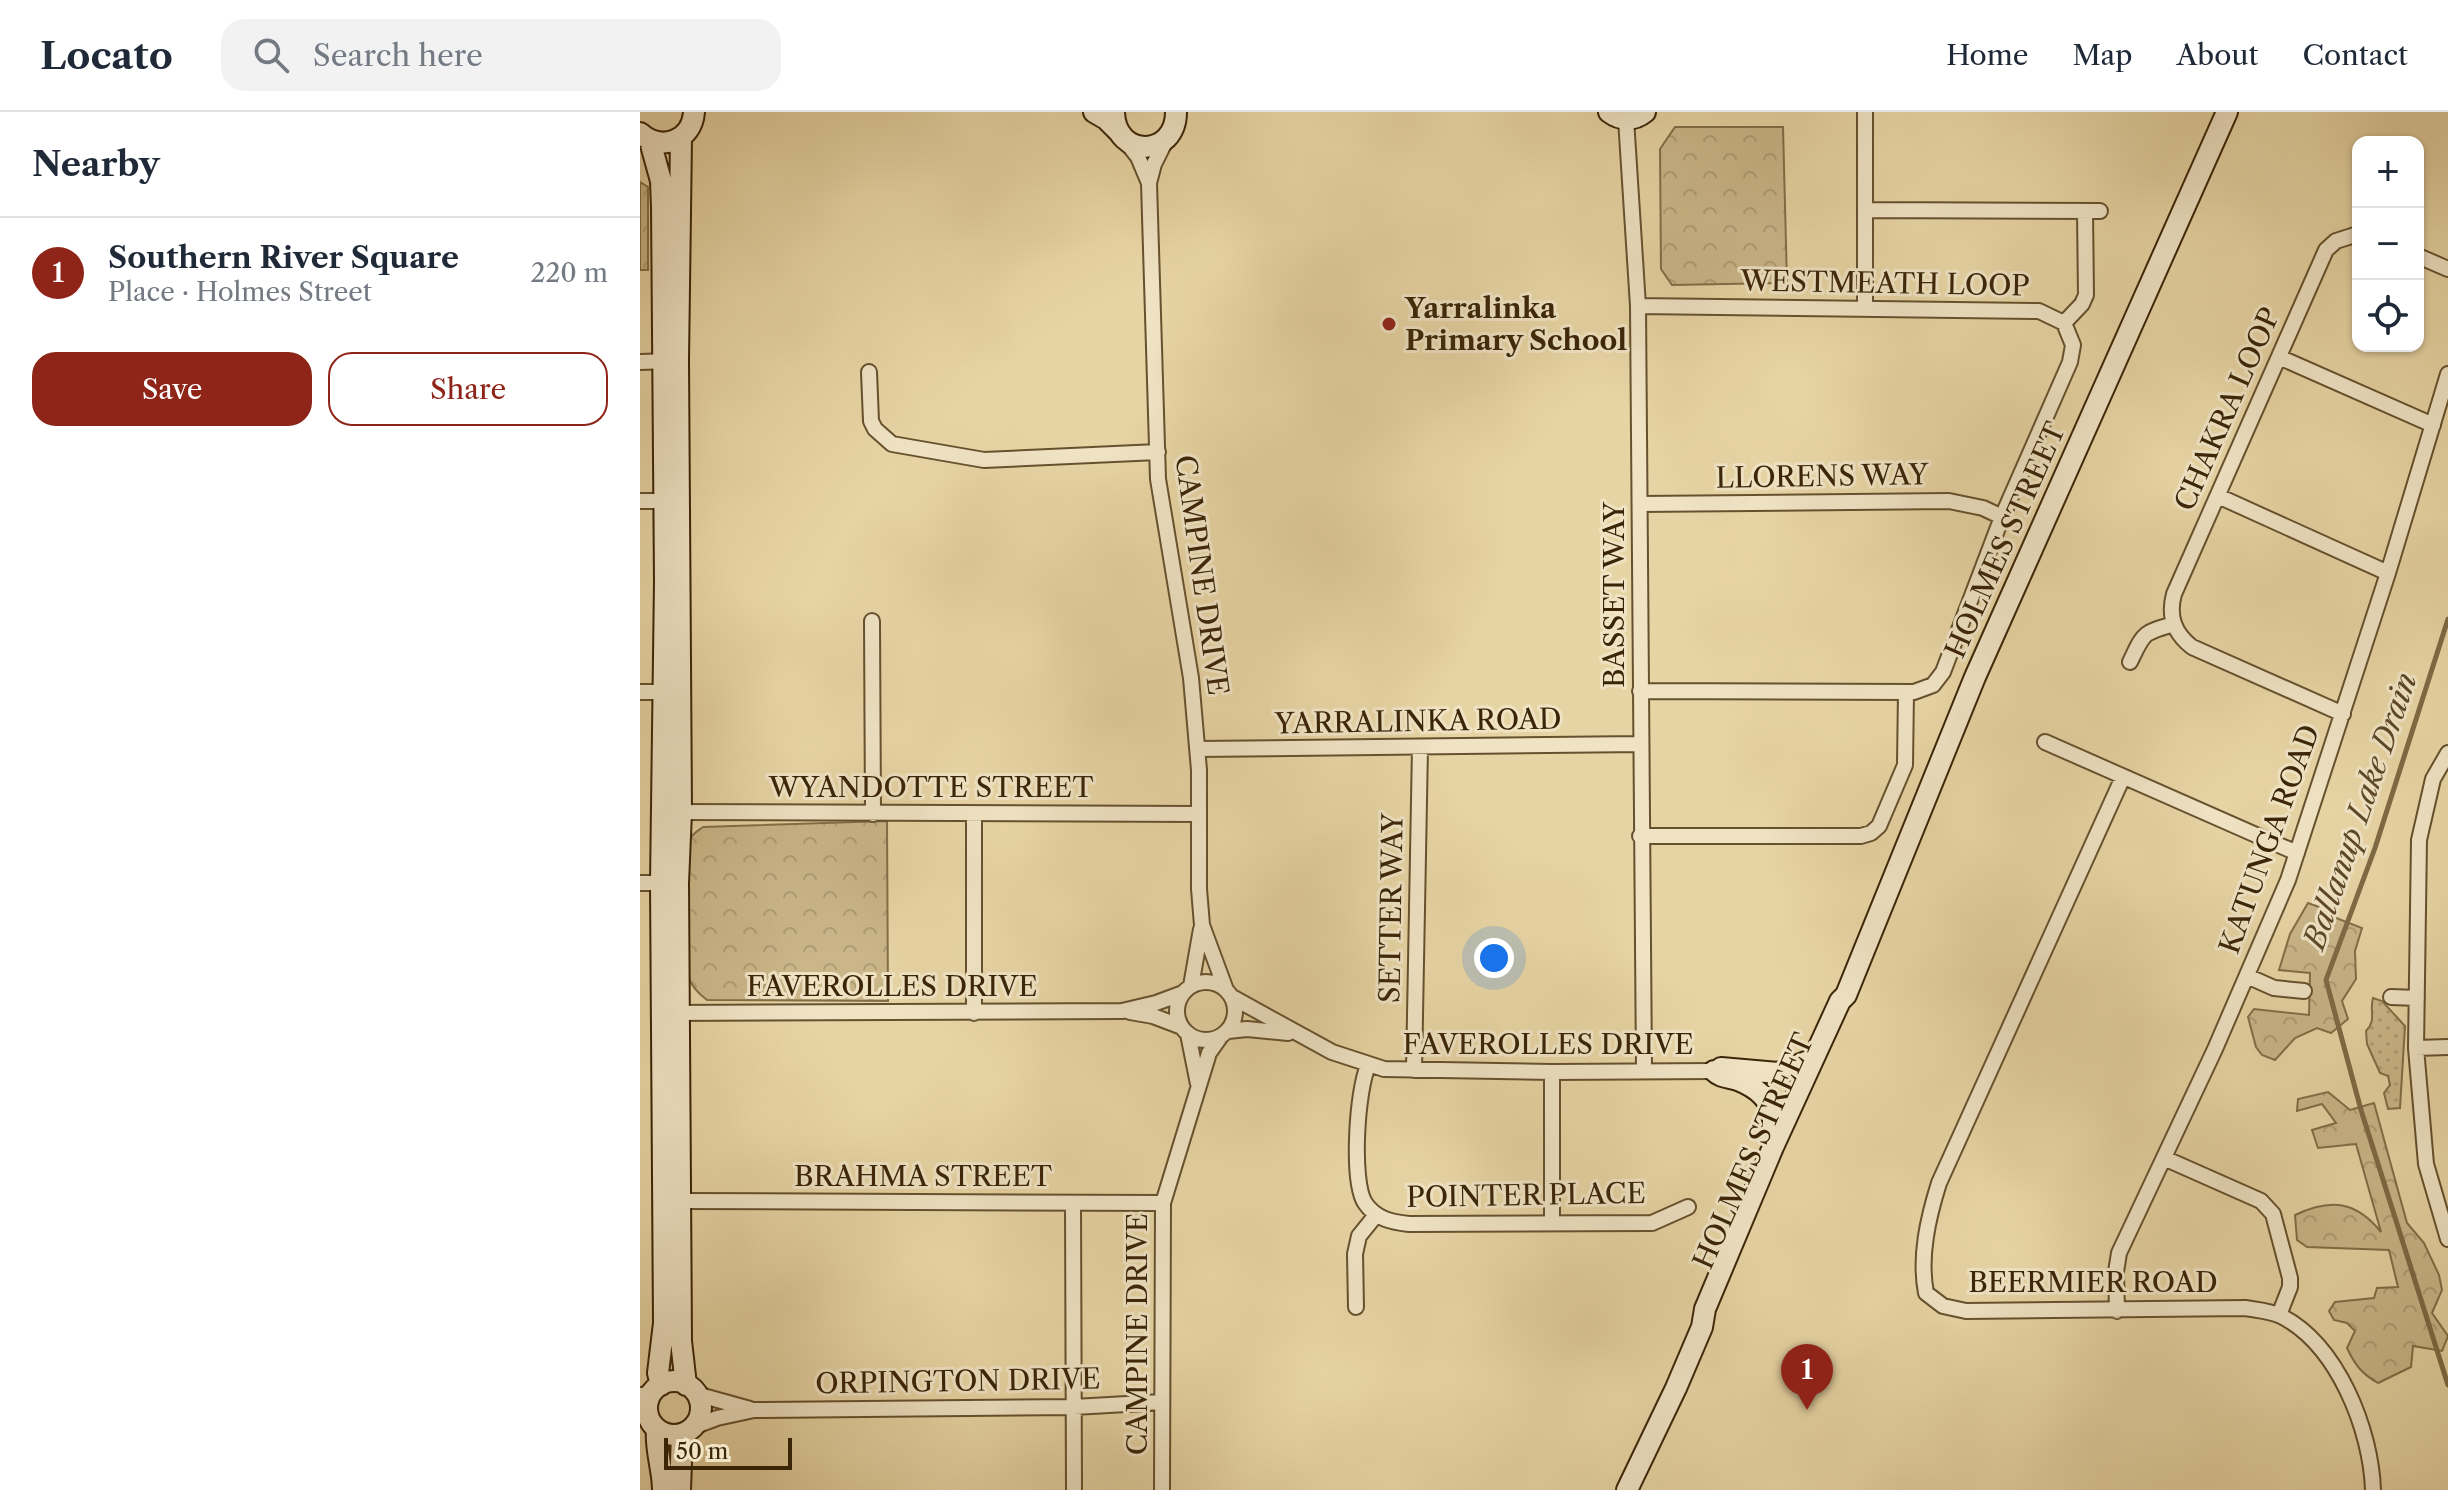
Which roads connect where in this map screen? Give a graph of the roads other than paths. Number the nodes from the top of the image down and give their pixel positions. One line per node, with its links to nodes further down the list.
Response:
1 (1094, 112): 7 (street)
2 (1197, 112): 8 (street)
3 (1865, 112): 12 (street)
4 (2227, 112): 58 (street, HOLMES STREET)
5 (699, 114): 10 (street)
6 (1635, 114): 16 (street, BASSET WAY)
7 (1118, 127): 8 (street); 11 (street, CAMPINE DRIVE)
8 (1172, 127): 11 (street, CAMPINE DRIVE)
9 (645, 137): 10 (street); 20 (street)
10 (681, 138): 20 (street)
11 (1149, 183): 25 (street, CAMPINE DRIVE)
12 (1865, 210): 17 (street); 18 (street)
13 (2352, 236): 19 (street, CHAKRA LOOP)
14 (2424, 259): 15 (street)
15 (2448, 269)
16 (1638, 306): 17 (street, WESTMEATH LOOP); 29 (street, BASSET WAY)
17 (1865, 309): 18 (street, WESTMEATH LOOP)
18 (2064, 323): 30 (street, WESTMEATH LOOP)
19 (2279, 357): 24 (street); 26 (street, CHAKRA LOOP)
20 (670, 361): 21 (street); 28 (street)
21 (640, 362)
22 (869, 372): 25 (street)
23 (2448, 374): 24 (street, KATUNGA ROAD)
24 (2433, 425): 31 (street, KATUNGA ROAD)
25 (1158, 452): 43 (street, CAMPINE DRIVE)
26 (2218, 496): 31 (street); 33 (street, CHAKRA LOOP)
27 (640, 501): 28 (street)
28 (671, 501): 37 (street)
29 (1640, 504): 30 (street, LLORENS WAY); 35 (street, BASSET WAY)
30 (2002, 517): 38 (street, WESTMEATH LOOP)
31 (2388, 573): 39 (street, KATUNGA ROAD)
32 (872, 621): 47 (street)
33 (2174, 624): 34 (street); 39 (street)
34 (2130, 662)
35 (1640, 691): 38 (street, WESTMEATH LOOP); 41 (street, BASSET WAY)
36 (640, 692): 37 (street)
37 (671, 692): 46 (street)
38 (1906, 692): 50 (street)
39 (2343, 714): 51 (street, KATUNGA ROAD)
40 (2045, 742): 45 (street)
41 (1640, 744): 42 (street, YARRALINKA ROAD); 50 (street, BASSET WAY)
42 (1420, 747): 43 (street, YARRALINKA ROAD); 71 (street, SETTER WAY)
43 (1197, 749): 49 (street, CAMPINE DRIVE)
44 (2448, 753): 60 (street)
45 (2123, 777): 51 (street); 87 (street, BEERMIER ROAD)
46 (672, 812): 47 (street, WYANDOTTE STREET); 52 (street)
47 (873, 814): 48 (street, WYANDOTTE STREET)
48 (974, 814): 49 (street, WYANDOTTE STREET); 63 (street)
49 (1199, 814): 53 (street, CAMPINE DRIVE)
50 (1640, 836): 72 (street, BASSET WAY)
51 (2297, 853): 54 (street, KATUNGA ROAD)
52 (660, 883): 62 (street)
53 (1202, 925): 55 (street, CAMPINE DRIVE); 57 (street, CAMPINE DRIVE)
54 (2247, 976): 56 (street); 76 (street, KATUNGA ROAD)
55 (1187, 990): 57 (street); 61 (street, FAVEROLLES DRIVE); 64 (street)
56 (2304, 991)
57 (1229, 993): 65 (street, FAVEROLLES DRIVE); 66 (street)
58 (1846, 995): 69 (street, HOLMES STREET); 89 (street, HOLMES STREET)
59 (2391, 997): 60 (street)
60 (2417, 998): 68 (street)
61 (1122, 1011): 63 (street, FAVEROLLES DRIVE); 64 (street, FAVEROLLES DRIVE)
62 (671, 1013): 63 (street, FAVEROLLES DRIVE); 77 (street); 91 (street)
63 (974, 1013)
64 (1185, 1030): 66 (street); 75 (street, CAMPINE DRIVE)
65 (1293, 1033): 66 (street, FAVEROLLES DRIVE); 70 (street, FAVEROLLES DRIVE)
66 (1224, 1034): 75 (street, CAMPINE DRIVE)
67 (2448, 1047): 68 (street)
68 (2416, 1048): 82 (street)
69 (1811, 1060): 73 (street); 85 (street, HOLMES STREET)
70 (1368, 1066): 71 (street, FAVEROLLES DRIVE); 81 (street, POINTER PLACE)
71 (1414, 1070): 74 (street, FAVEROLLES DRIVE)
72 (1644, 1070): 73 (street, FAVEROLLES DRIVE); 74 (street, FAVEROLLES DRIVE)
73 (1714, 1071): 85 (street)
74 (1552, 1072): 83 (street)
75 (1199, 1088): 79 (street, CAMPINE DRIVE)
76 (2164, 1158): 87 (street, KATUNGA ROAD); 88 (street)
77 (682, 1201): 78 (street, BRAHMA STREET); 90 (street)
78 (1073, 1203): 79 (street, BRAHMA STREET); 93 (street)
79 (1163, 1203): 92 (street, CAMPINE DRIVE)
80 (1688, 1207): 83 (street, POINTER PLACE)
81 (1376, 1215): 83 (street, POINTER PLACE); 86 (street)
82 (2445, 1221): 84 (street)
83 (1552, 1223)
84 (2448, 1239)
85 (1723, 1265): 89 (street, HOLMES STREET)
86 (1356, 1307)
87 (2117, 1311): 88 (street, BEERMIER ROAD)
88 (2279, 1315): 102 (street, BEERMIER ROAD)
89 (1702, 1327): 101 (street, HOLMES STREET)
90 (691, 1389): 91 (street); 94 (street, ORPINGTON DRIVE); 96 (street)
91 (651, 1391): 95 (street)
92 (1162, 1402): 93 (street, ORPINGTON DRIVE); 100 (street, CAMPINE DRIVE)
93 (1074, 1407): 94 (street, ORPINGTON DRIVE); 99 (street)
94 (754, 1410): 96 (street, ORPINGTON DRIVE)
95 (648, 1420): 96 (street); 97 (street)
96 (688, 1430): 98 (street)
97 (663, 1490)
98 (680, 1490)
99 (1074, 1490)
100 (1162, 1490)
101 (1627, 1490)
102 (2373, 1490)

